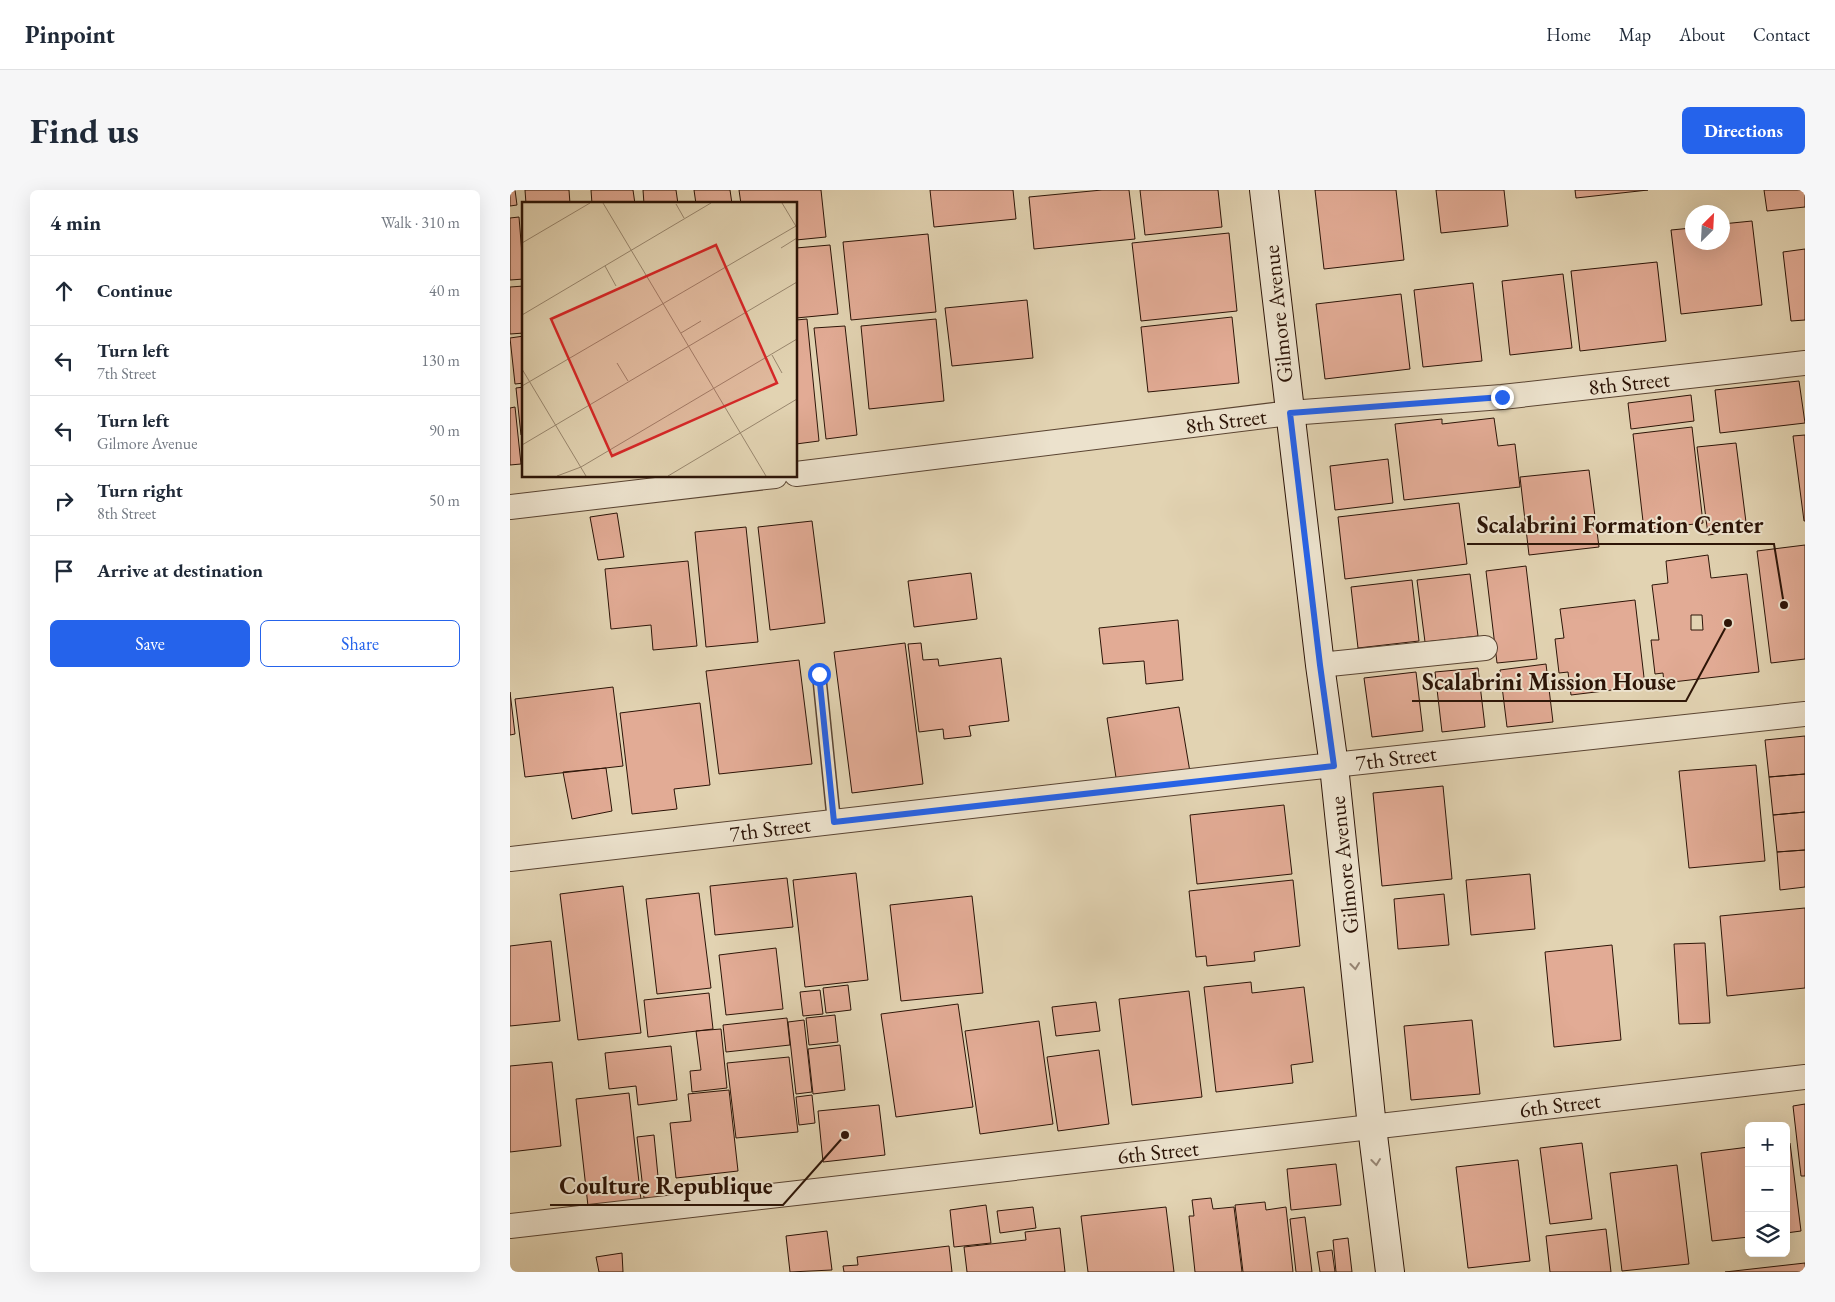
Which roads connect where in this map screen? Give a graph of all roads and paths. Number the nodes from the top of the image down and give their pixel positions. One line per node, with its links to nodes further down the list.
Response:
1 (1264, 190): 3 (main road, Gilmore Avenue)
2 (1805, 363): 3 (street, 8th Street)
3 (1290, 413): 4 (street, 8th Street); 8 (main road, Gilmore Avenue)
4 (798, 474)
5 (757, 478): 6 (street)
6 (510, 506)
7 (1486, 648): 8 (street)
8 (1320, 665): 11 (main road, Gilmore Avenue)
9 (819, 674): 12 (lane)
10 (1805, 714): 11 (street, 7th Street)
11 (1334, 766): 12 (street, 7th Street); 15 (main road, Gilmore Avenue, one-way to 15)
12 (834, 822): 13 (street, 7th Street)
13 (510, 859)
14 (1805, 1077): 15 (street, 6th Street)
15 (1372, 1127): 16 (street, 6th Street); 17 (main road, Gilmore Avenue, one-way to 17)
16 (510, 1226)
17 (1390, 1272)

